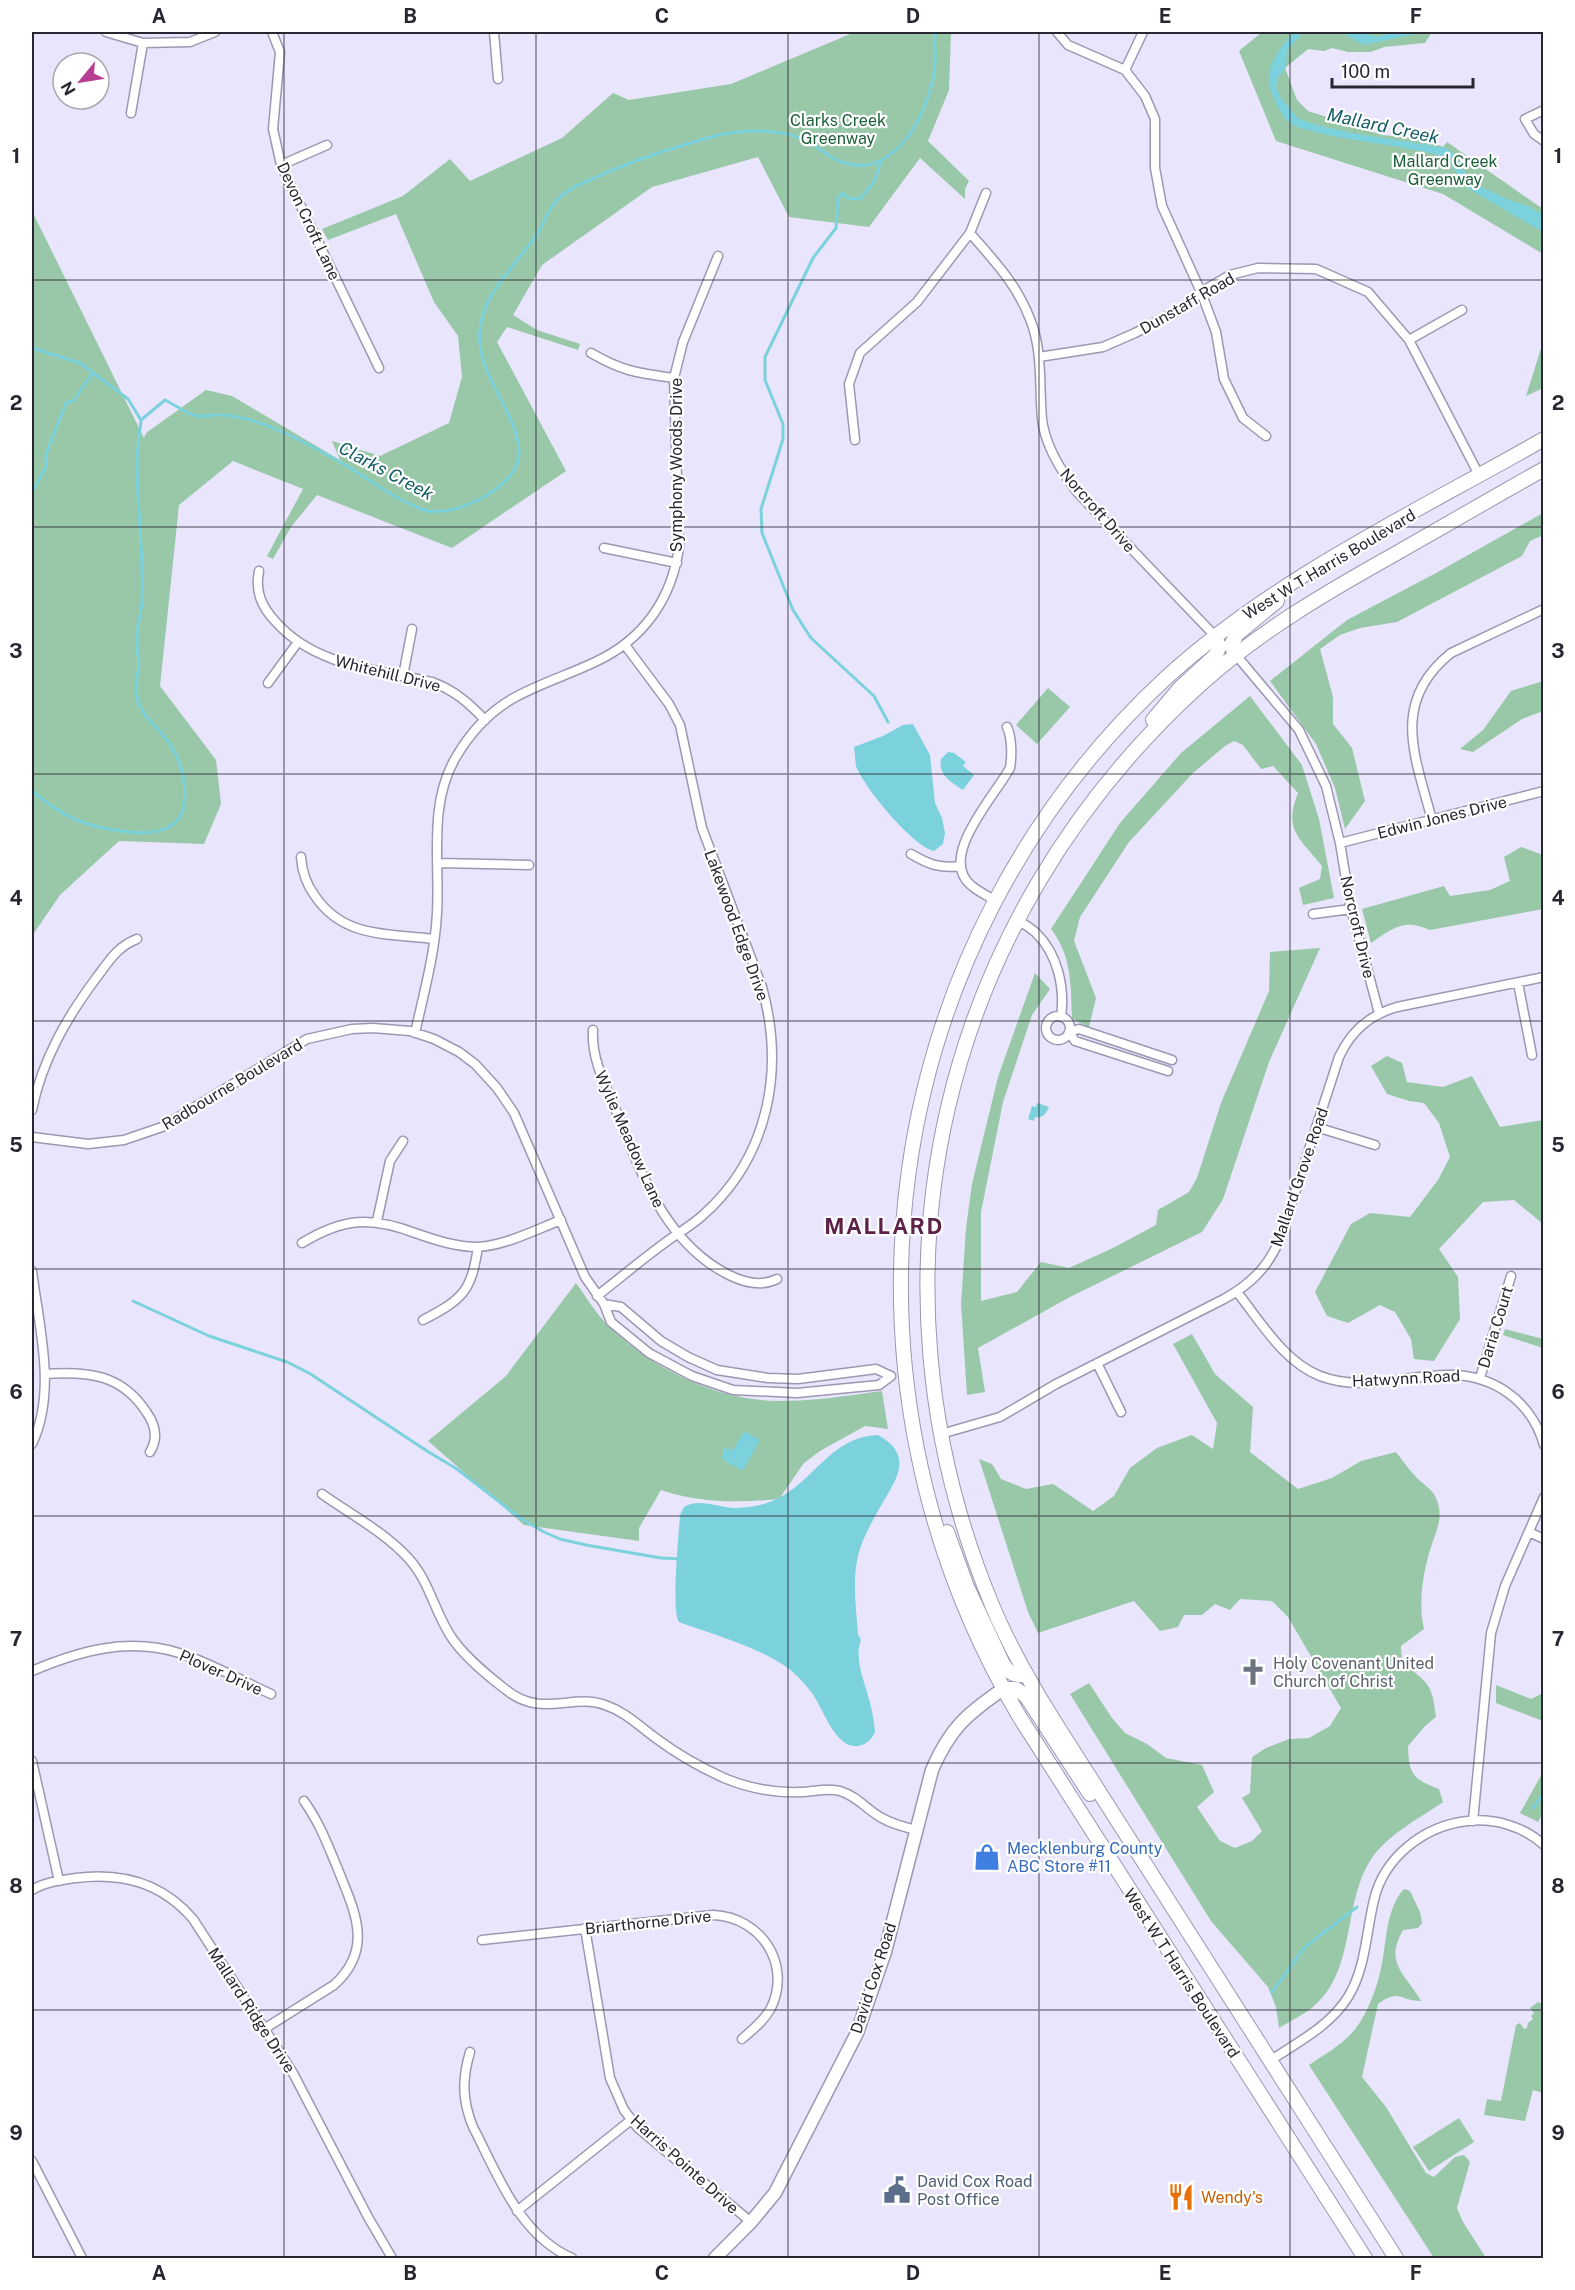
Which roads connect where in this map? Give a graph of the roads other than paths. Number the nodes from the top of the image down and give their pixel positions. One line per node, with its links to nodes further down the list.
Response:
1 (106, 32): 7 (street)
2 (215, 32): 7 (street)
3 (272, 32): 14 (street, Devon Croft Lane)
4 (494, 32): 9 (street)
5 (1057, 32): 8 (street)
6 (1143, 32): 8 (street)
7 (143, 43): 11 (street)
8 (1125, 70): 18 (street)
9 (498, 79)
10 (1544, 110): 12 (street)
11 (131, 113)
12 (1544, 141)
13 (327, 146): 14 (street)
14 (281, 165): 23 (street, Devon Croft Lane)
15 (986, 193): 16 (street)
16 (970, 233): 22 (street, Norcroft Drive); 27 (street)
17 (718, 256): 24 (street, Symphony Woods Drive)
18 (1201, 292): 20 (street, Dunstaff Road); 22 (street, Dunstaff Road); 25 (street)
19 (1462, 310): 20 (street)
20 (1409, 340): 29 (street, Dunstaff Road)
21 (591, 353): 24 (street)
22 (1040, 357): 36 (street, Norcroft Drive)
23 (379, 368)
24 (675, 378): 31 (street, Symphony Woods Drive)
25 (1266, 436)
26 (1544, 439): 29 (main road, West W T Harris Boulevard)
27 (855, 440)
28 (1544, 469): 39 (main road, West W T Harris Boulevard)
29 (1479, 475): 33 (main road, West W T Harris Boulevard)
30 (604, 548): 31 (street)
31 (677, 563): 38 (street, Symphony Woods Drive)
32 (259, 571): 37 (street, Whitehill Drive)
33 (1307, 574): 36 (main road, West W T Harris Boulevard); 39 (main road)
34 (1544, 609): 46 (street)
35 (412, 629): 40 (street)
36 (1215, 636): 44 (main road); 53 (main road, West W T Harris Boulevard)
37 (298, 642): 40 (street, Whitehill Drive); 41 (street)
38 (625, 645): 42 (street, Symphony Woods Drive); 76 (street, Lakewood Edge Drive)
39 (1236, 655): 44 (main road, West W T Harris Boulevard); 47 (street, Norcroft Drive)
40 (403, 676): 42 (street, Whitehill Drive)
41 (268, 683)
42 (484, 720): 50 (street, Symphony Woods Drive)
43 (1004, 728): 52 (street)
44 (1130, 754): 56 (main road, West W T Harris Boulevard)
45 (1544, 791): 46 (street, Edwin Jones Drive)
46 (1432, 820): 47 (street, Edwin Jones Drive)
47 (1340, 843): 54 (street, Norcroft Drive)
48 (301, 857): 58 (street)
49 (913, 857): 52 (street)
50 (438, 863): 51 (street); 58 (street, Symphony Woods Drive)
51 (530, 865)
52 (961, 866): 53 (street)
53 (996, 901): 89 (main road, West W T Harris Boulevard)
54 (1351, 909): 55 (street); 61 (street, Norcroft Drive)
55 (1313, 914)
56 (1017, 919): 62 (street); 92 (main road, West W T Harris Boulevard)
57 (137, 939): 69 (street)
58 (434, 939): 65 (street, Symphony Woods Drive)
59 (1544, 976): 60 (street, Mallard Grove Road)
60 (1518, 983): 61 (street, Mallard Grove Road); 66 (street)
61 (1379, 1013): 70 (street, Mallard Grove Road)
62 (1061, 1017): 64 (street); 64 (street)
63 (593, 1030): 76 (street, Wylie Meadow Lane)
64 (1069, 1032): 67 (street); 68 (street)
65 (415, 1033): 71 (street, Radbourne Boulevard); 75 (street, Radbourne Boulevard)
66 (1532, 1055)
67 (1172, 1060)
68 (1168, 1071)
69 (32, 1110)
70 (1316, 1127): 73 (street); 82 (street, Mallard Grove Road)
71 (32, 1137)
72 (403, 1141): 74 (street)
73 (1375, 1145)
74 (377, 1221): 77 (street); 78 (street)
75 (561, 1221): 78 (street); 83 (street, Radbourne Boulevard)
76 (677, 1234): 81 (street, Wylie Meadow Lane); 83 (street, Lakewood Edge Drive)
77 (302, 1243)
78 (478, 1247): 85 (street)
79 (32, 1270): 86 (street)
80 (1511, 1276): 90 (street, Daria Court)
81 (777, 1279)
82 (1237, 1292): 87 (street, Mallard Grove Road); 90 (street, Hatwynn Road)
83 (597, 1296): 84 (street, Radbourne Boulevard)
84 (604, 1304): 89 (street, Radbourne Boulevard); 89 (street, Radbourne Boulevard)
85 (423, 1320)
86 (35, 1322): 88 (street)
87 (1097, 1363): 91 (street); 92 (street, Mallard Grove Road)
88 (45, 1374): 93 (street); 95 (street)
89 (898, 1376): 96 (main road, West W T Harris Boulevard)
90 (1480, 1378): 94 (street, Hatwynn Road)
91 (1121, 1412)
92 (941, 1434): 102 (main road, West W T Harris Boulevard)
93 (32, 1444)
94 (1544, 1445)
95 (150, 1452)
96 (920, 1466): 102 (main road); 103 (main road, West W T Harris Boulevard)
97 (322, 1494): 108 (street)
98 (1544, 1497): 99 (street)
99 (1529, 1532): 100 (street); 107 (street)
100 (1544, 1539)
101 (32, 1671): 104 (street, Plover Drive)
102 (1027, 1675): 110 (main road, West W T Harris Boulevard)
103 (1003, 1689): 108 (main road, David Cox Road); 110 (main road); 127 (main road, West W T Harris Boulevard)
104 (271, 1694)
105 (32, 1761): 111 (street)
106 (304, 1801): 115 (street)
107 (1473, 1821): 109 (street); 118 (street)
108 (916, 1830): 122 (main road, David Cox Road)
109 (1544, 1845)
110 (1146, 1867): 118 (main road, West W T Harris Boulevard)
111 (59, 1881): 112 (street, Mallard Ridge Drive); 115 (street, Mallard Ridge Drive)
112 (32, 1890)
113 (585, 1928): 114 (street, Briarthorne Drive); 116 (street, Briarthorne Drive); 119 (street, Harris Pointe Drive)
114 (482, 1940)
115 (264, 2029): 124 (street, Mallard Ridge Drive)
116 (742, 2038)
117 (470, 2052): 121 (street)
118 (1271, 2060): 128 (main road, West W T Harris Boulevard)
119 (632, 2120): 121 (street); 122 (street, Harris Pointe Drive)
120 (32, 2161): 123 (street)
121 (517, 2211): 125 (street)
122 (751, 2222): 126 (main road, David Cox Road)
123 (82, 2259)
124 (392, 2259)
125 (572, 2259)
126 (715, 2259)
127 (1365, 2259)
128 (1396, 2259)

